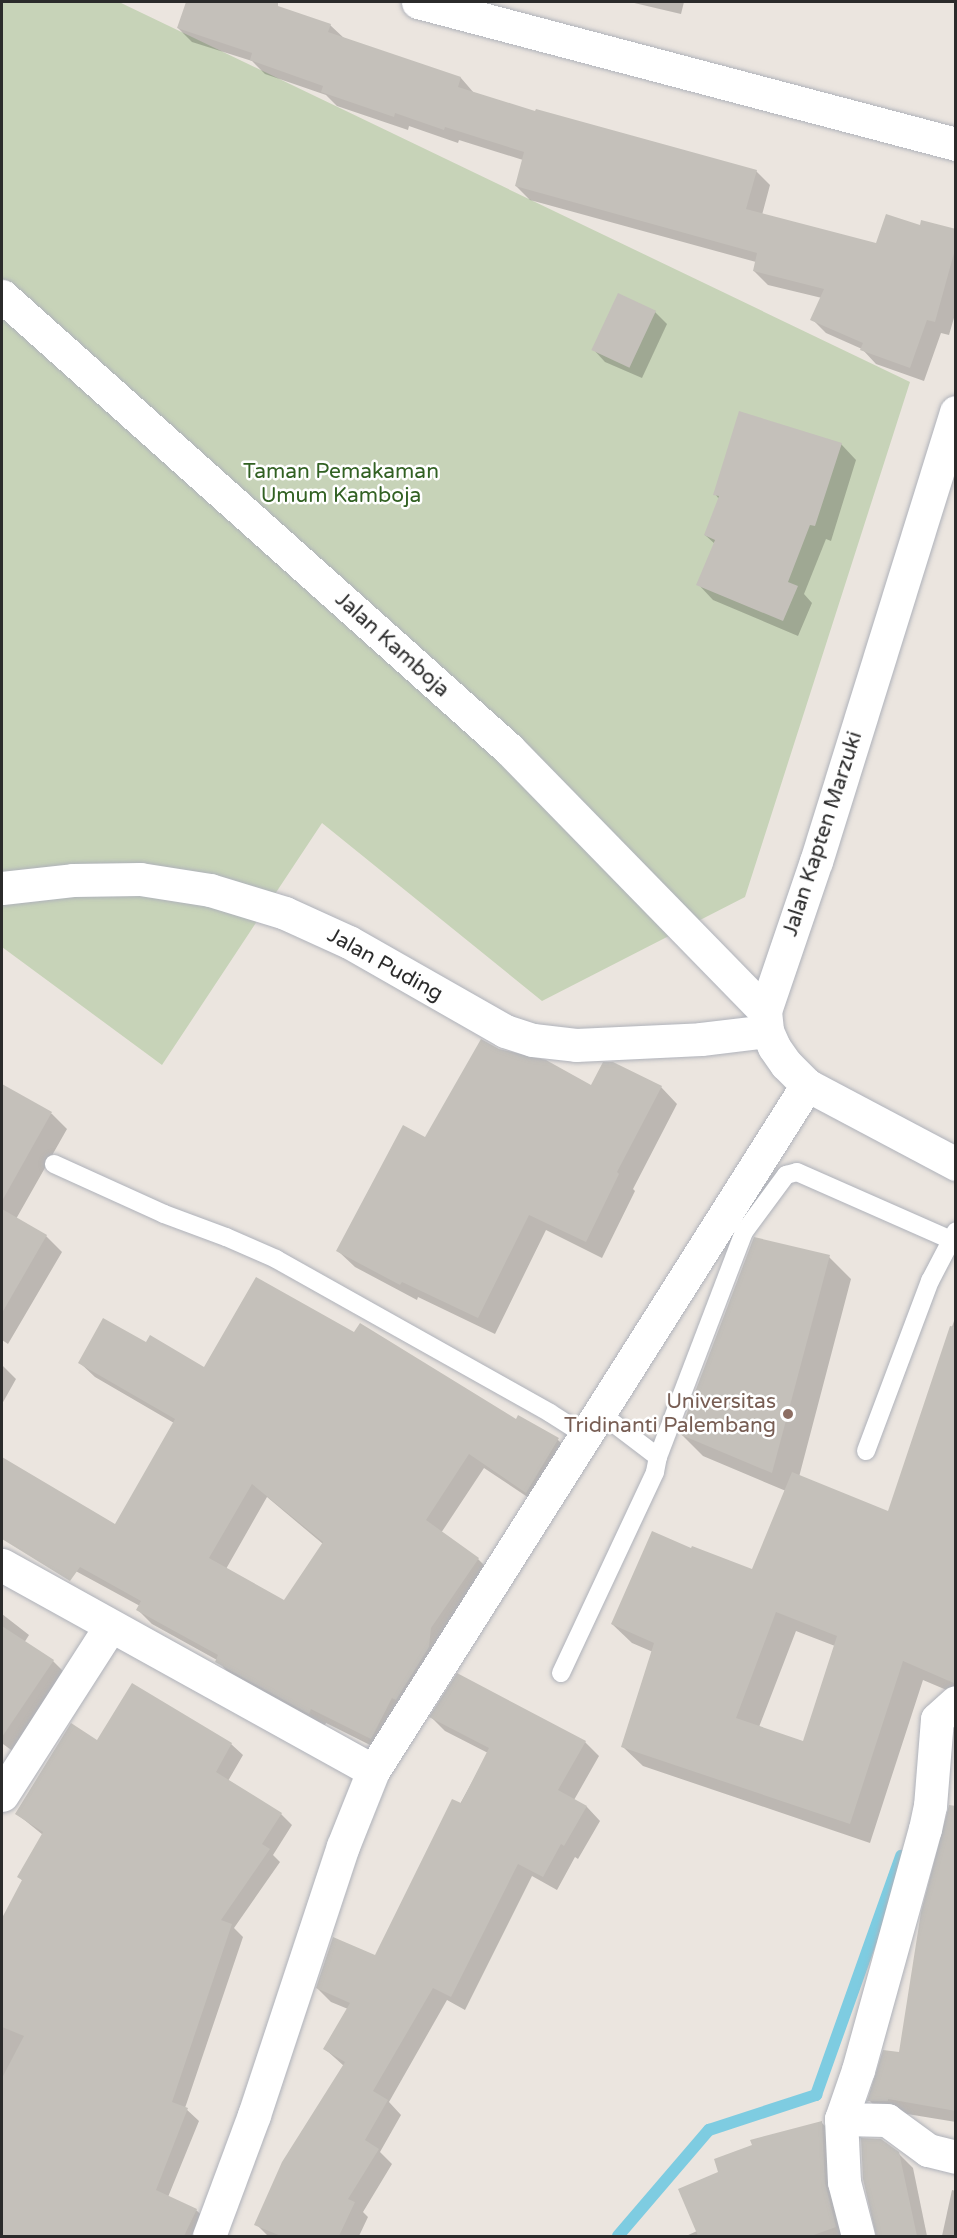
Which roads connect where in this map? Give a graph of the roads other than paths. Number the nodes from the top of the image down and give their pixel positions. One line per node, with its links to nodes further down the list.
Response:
1 (418, 2): 2 (street)
2 (956, 144)
3 (2, 296): 6 (street, Jalan Kamboja)
4 (956, 412): 6 (street, Jalan Kapten Marzuki)
5 (2, 888): 6 (street, Jalan Puding)
6 (766, 1021): 7 (street)
7 (807, 1085): 9 (street); 11 (street)
8 (54, 1164): 11 (lane)
9 (956, 1164)
10 (954, 1237): 12 (lane); 13 (lane)
11 (593, 1424): 13 (lane); 18 (street)
12 (866, 1452)
13 (658, 1457): 16 (lane)
14 (2, 1565): 15 (street)
15 (110, 1627): 18 (street); 19 (street)
16 (561, 1673)
17 (956, 1702): 20 (street)
18 (373, 1771): 22 (street)
19 (2, 1795)
20 (840, 2119): 21 (street); 23 (street)
21 (956, 2157)
22 (209, 2236)
23 (858, 2236)

